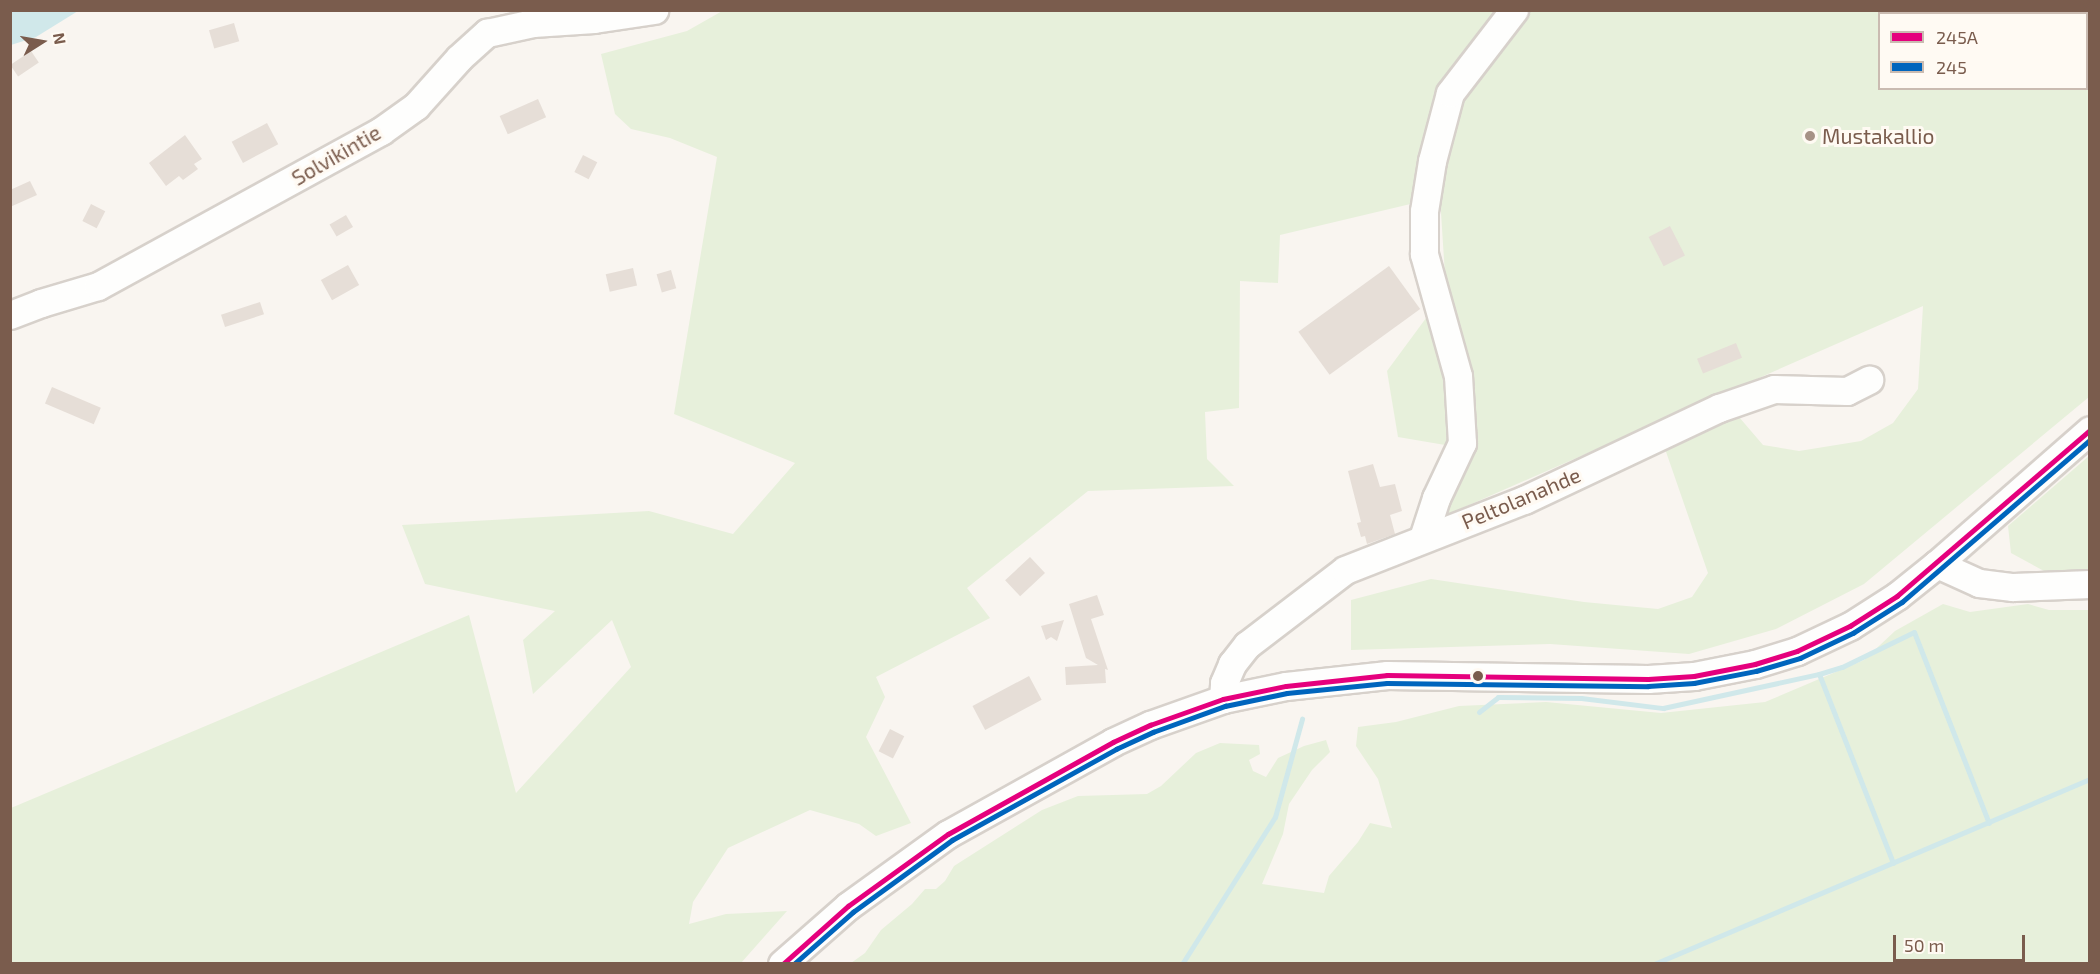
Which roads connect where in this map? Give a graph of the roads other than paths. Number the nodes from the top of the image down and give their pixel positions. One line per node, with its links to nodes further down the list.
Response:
1 (654, 10): 3 (street, Solvikintie)
2 (1514, 10): 6 (street)
3 (10, 315)
4 (1869, 380): 6 (street, Peltolanahde)
5 (2090, 430): 7 (street)
6 (1423, 538): 9 (street, Peltolanahde)
7 (1937, 564): 8 (street); 9 (street)
8 (2090, 584)
9 (1223, 699): 10 (street)
10 (782, 963)

